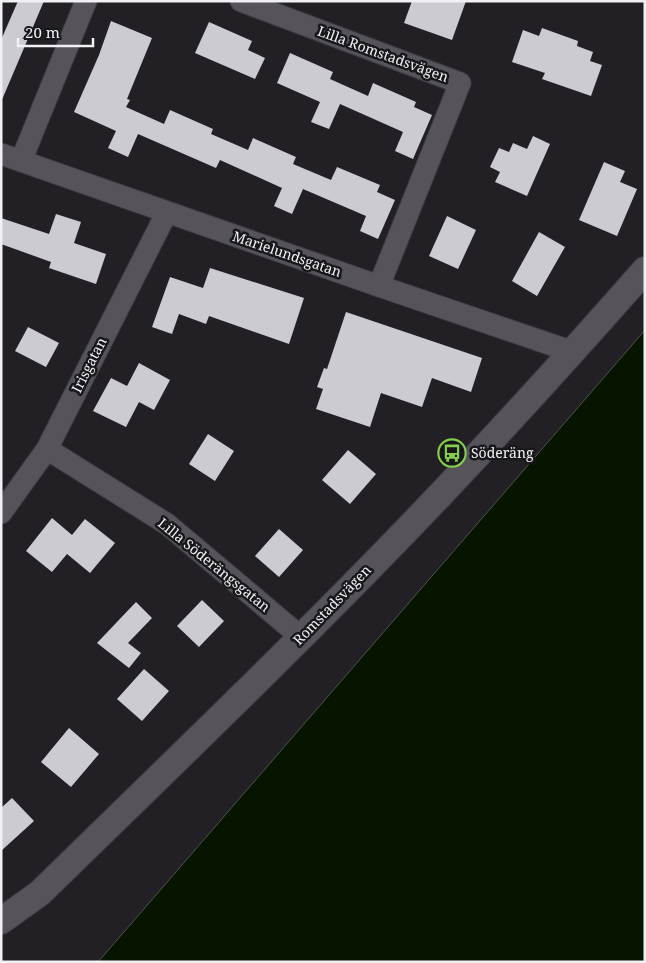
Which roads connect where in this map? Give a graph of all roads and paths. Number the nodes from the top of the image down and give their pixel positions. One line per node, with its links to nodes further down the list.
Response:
1 (86, 1): 4 (street)
2 (241, 1): 7 (street, Lilla Romstadsvägen)
3 (1, 154): 4 (street, Marielundsgatan)
4 (22, 161): 5 (street, Marielundsgatan)
5 (166, 212): 7 (street, Marielundsgatan); 9 (street, Irisgatan)
6 (645, 270): 8 (street, Romstadsvägen)
7 (379, 286): 8 (street, Marielundsgatan)
8 (573, 352): 11 (street, Romstadsvägen)
9 (47, 449): 10 (street, Irisgatan); 11 (street, Lilla Söderängsgatan)
10 (1, 512)
11 (301, 637): 12 (street, Romstadsvägen)
12 (1, 921)

